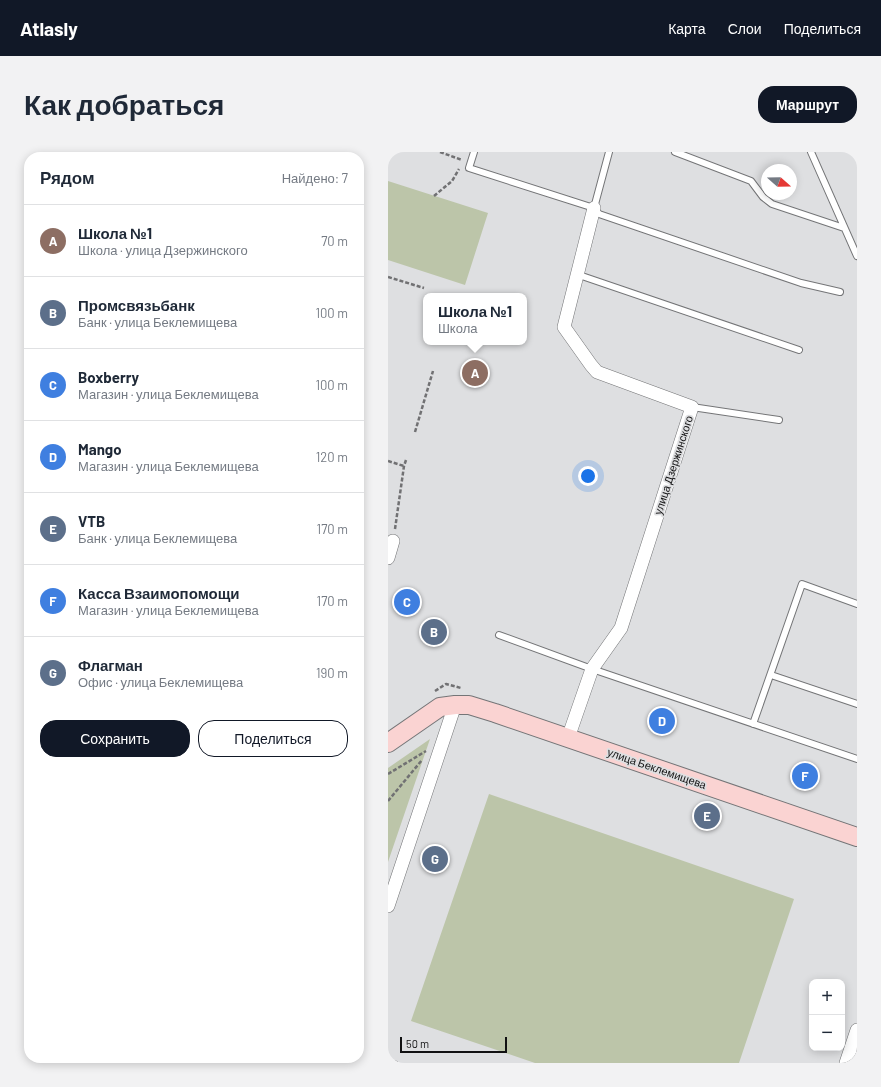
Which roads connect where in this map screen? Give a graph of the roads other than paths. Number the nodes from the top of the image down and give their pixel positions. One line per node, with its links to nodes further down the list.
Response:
1 (474, 152): 5 (lane)
2 (609, 152): 5 (lane)
3 (675, 152): 6 (lane)
4 (811, 152): 6 (lane)
5 (594, 208): 8 (street, улица Дзержинского); 9 (lane)
6 (844, 228): 7 (lane)
7 (857, 256)
8 (576, 274): 10 (lane); 11 (street, улица Дзержинского)
9 (840, 292)
10 (799, 350)
11 (692, 407): 12 (lane); 17 (street, улица Дзержинского)
12 (779, 420)
13 (393, 541): 14 (street)
14 (388, 558)
15 (857, 604): 18 (lane)
16 (499, 636): 17 (lane)
17 (592, 669): 21 (lane); 22 (street, улица Дзержинского)
18 (771, 675): 19 (lane); 21 (lane)
19 (857, 704)
20 (455, 705): 22 (main road, улица Беклемищева); 23 (main road, улица Беклемищева); 26 (street)
21 (753, 724): 24 (lane)
22 (568, 738): 25 (main road, улица Беклемищева)
23 (388, 743)
24 (857, 759)
25 (857, 837)
26 (388, 906)
27 (857, 1030): 28 (street)
28 (846, 1063)

